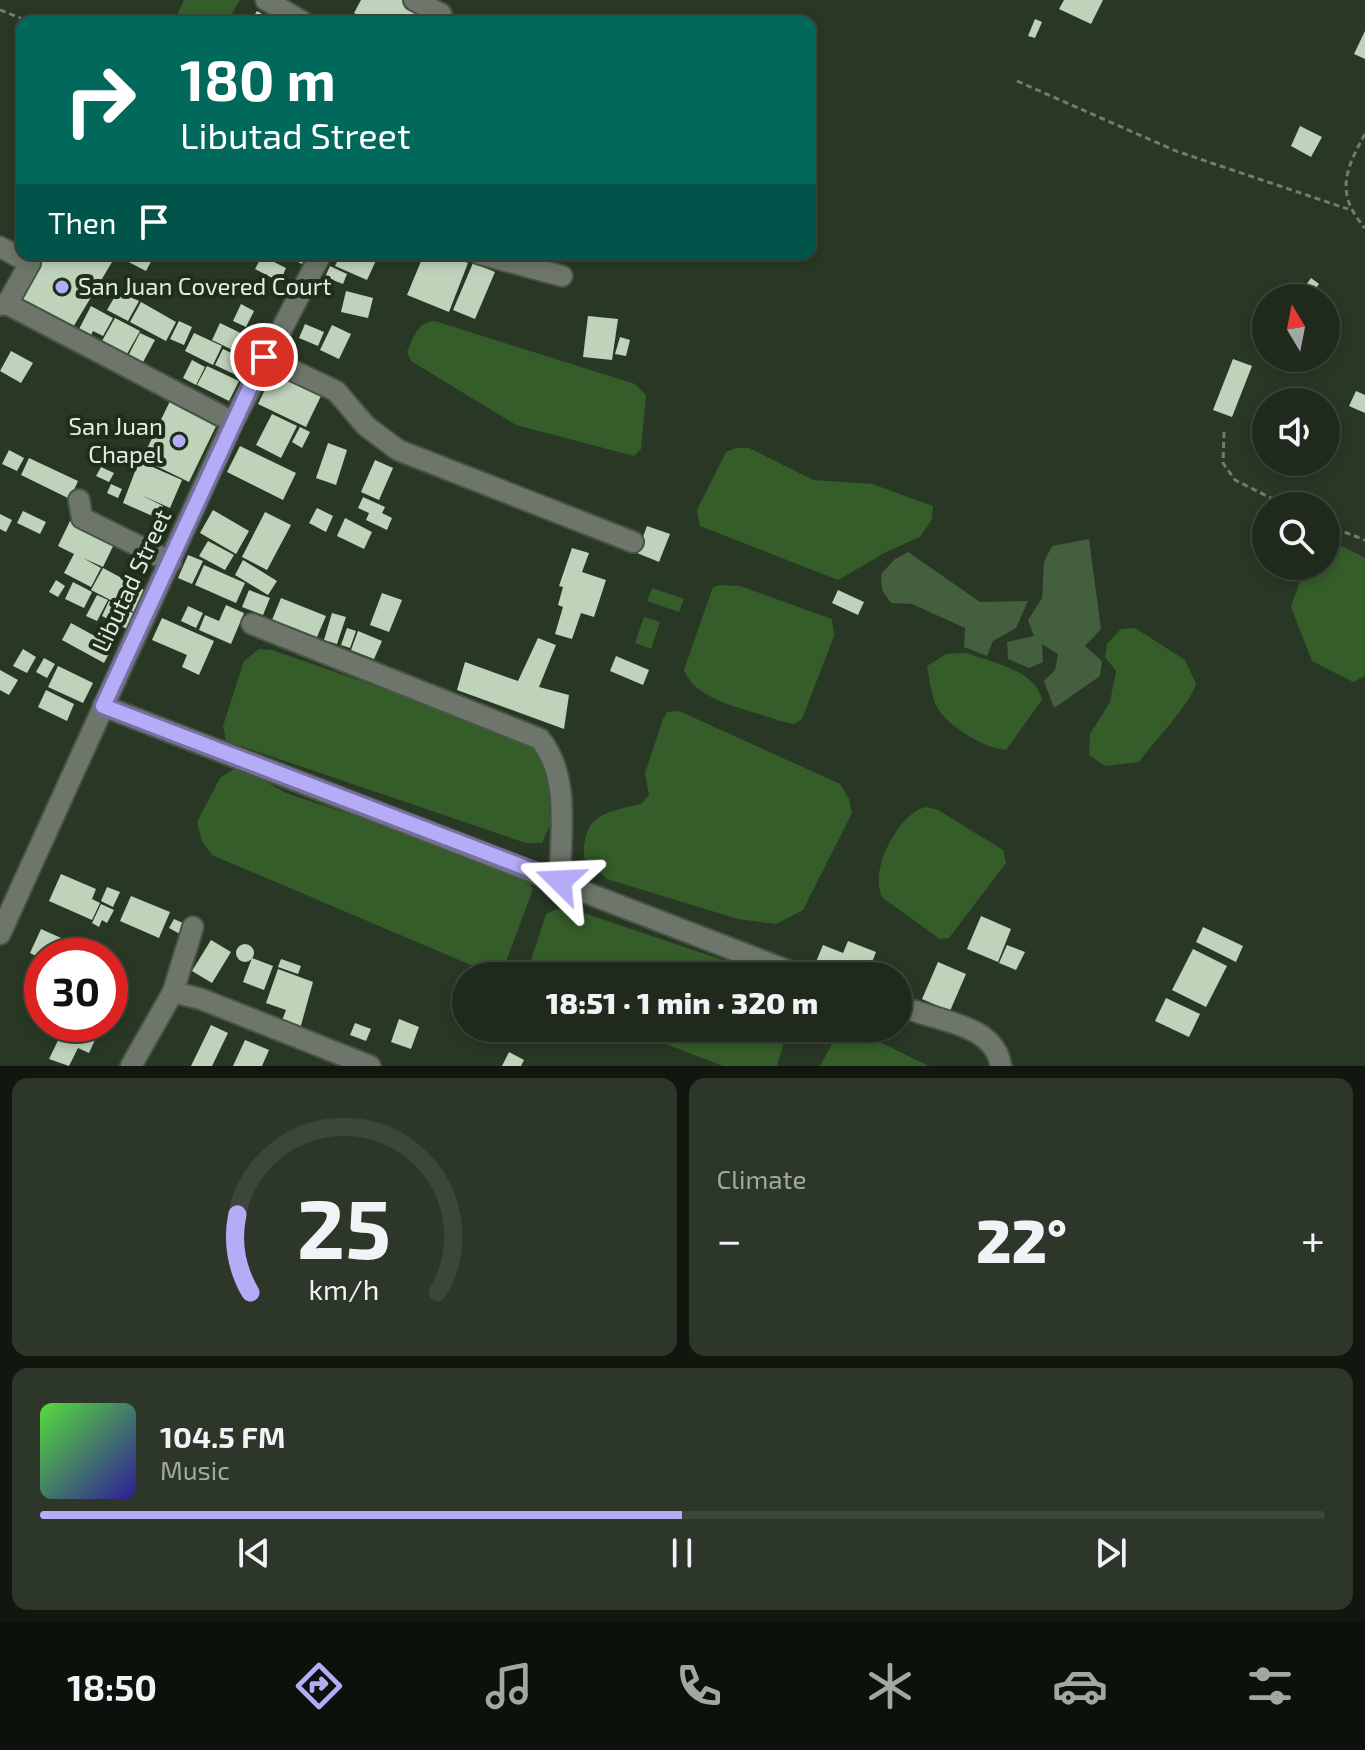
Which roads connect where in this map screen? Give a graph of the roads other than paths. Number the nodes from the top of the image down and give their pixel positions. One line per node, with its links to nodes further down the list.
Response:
1 (266, 0): 4 (street)
2 (414, 0): 3 (street)
3 (442, 12)
4 (293, 16)
5 (24, 260): 9 (street)
6 (318, 260): 10 (street, Libutad Street)
7 (502, 260): 8 (street)
8 (562, 276)
9 (3, 305): 11 (street)
10 (264, 357): 11 (street, Libutad Street); 13 (street)
11 (233, 422): 14 (street, Libutad Street)
12 (79, 500): 14 (street)
13 (633, 542)
14 (171, 562): 16 (street, Libutad Street)
15 (252, 624): 17 (street)
16 (103, 706): 17 (street); 19 (street, Libutad Street)
17 (560, 881): 20 (street)
18 (193, 927): 21 (street)
19 (0, 934)
20 (766, 962)
21 (173, 992): 23 (street); 24 (street)
22 (915, 1011): 25 (street)
23 (131, 1066)
24 (370, 1066)
25 (1001, 1066)

